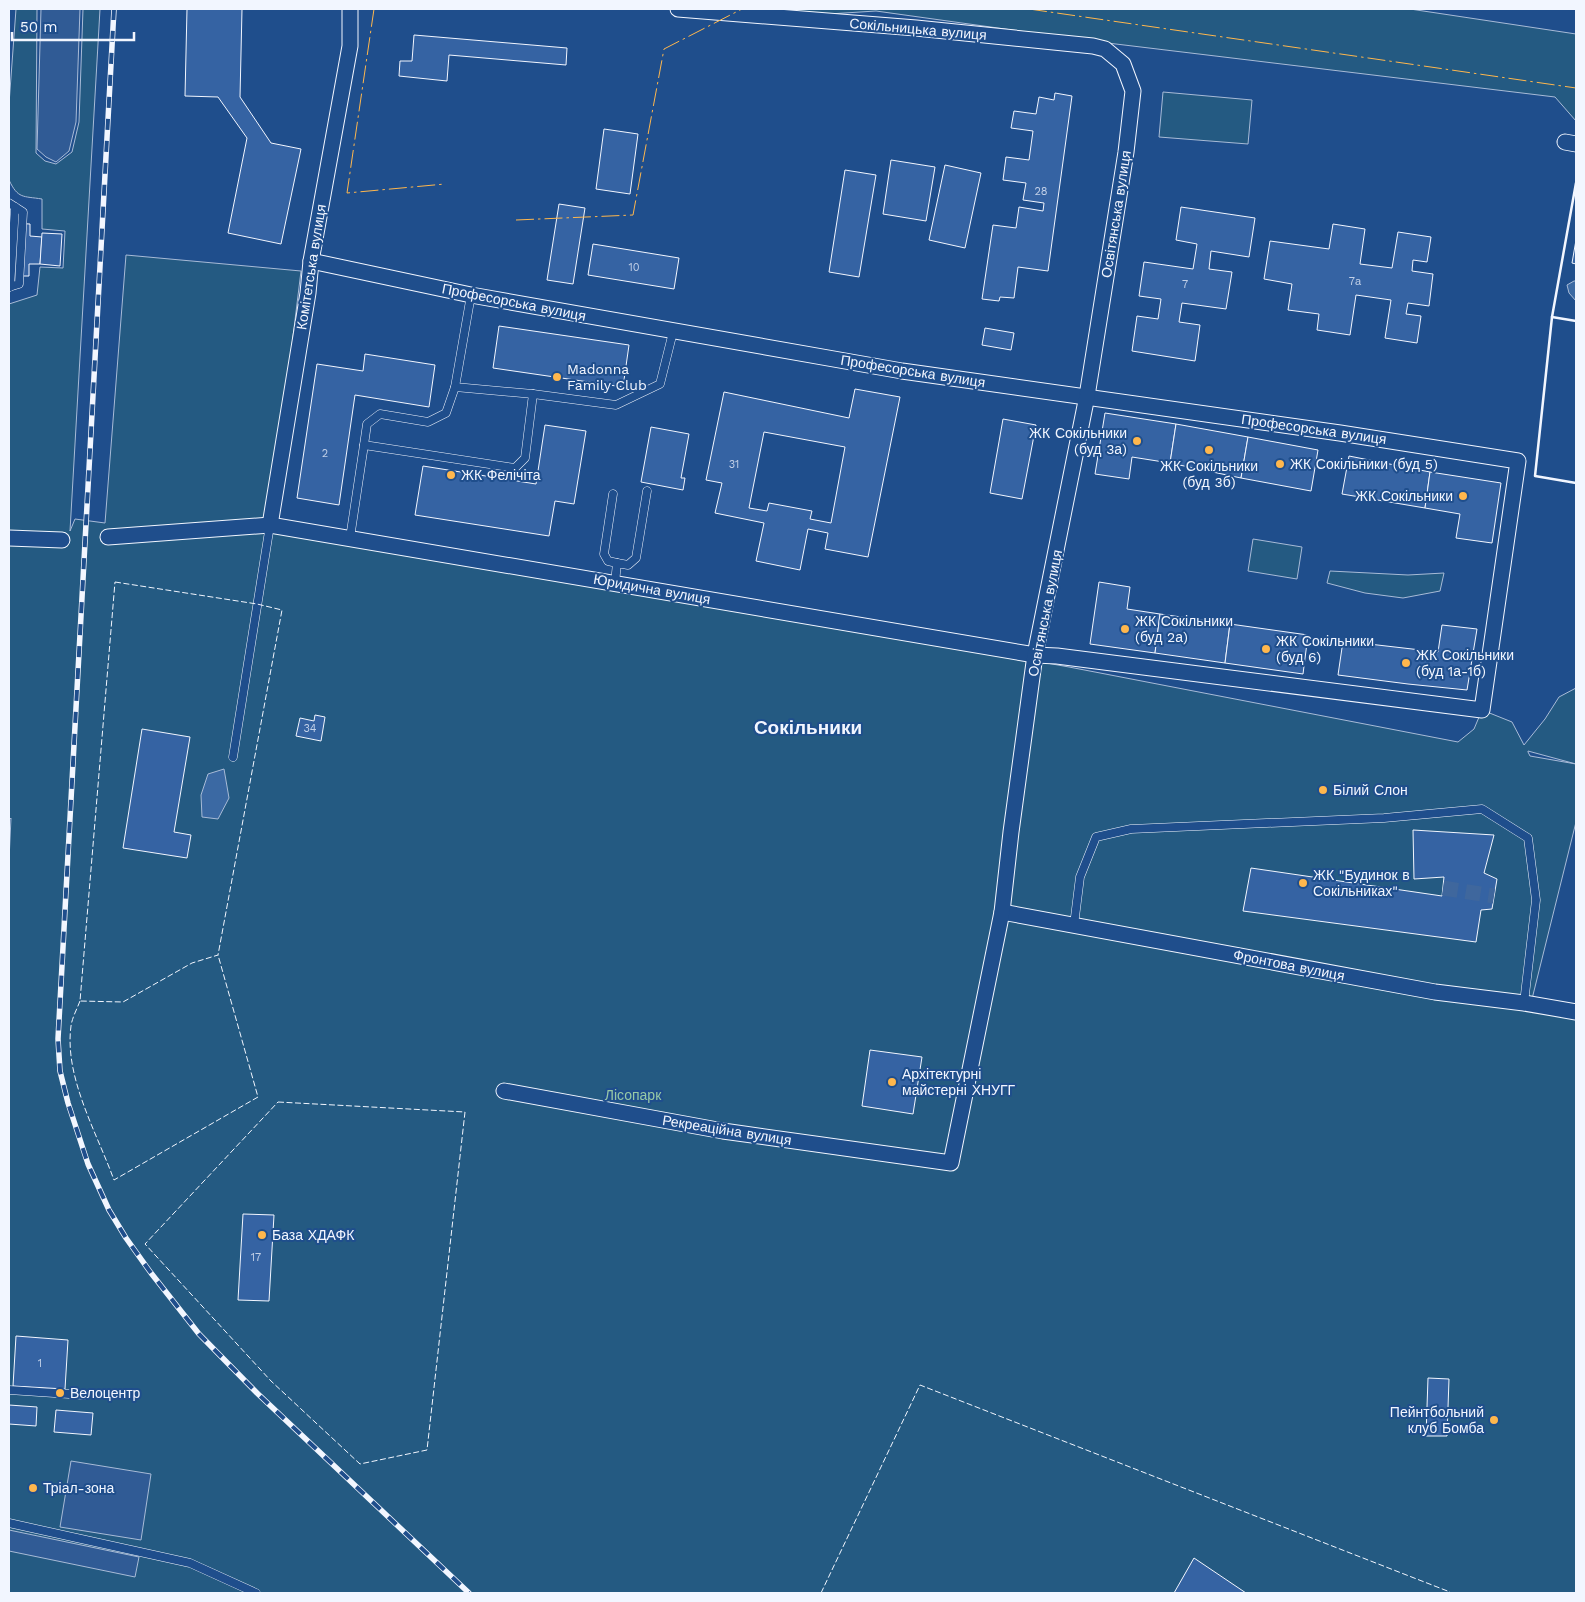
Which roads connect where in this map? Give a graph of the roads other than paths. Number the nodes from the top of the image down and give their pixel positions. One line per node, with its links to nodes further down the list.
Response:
1 (350, 9): 5 (street, Комітетська вулиця)
2 (678, 9): 3 (street, Сокільницька вулиця)
3 (1123, 64): 11 (street, Освітянська вулиця)
4 (12, 205): 6 (lane)
5 (311, 261): 7 (street, Професорська вулиця); 16 (street, Комітетська вулиця)
6 (10, 287)
7 (471, 295): 8 (street, Професорська вулиця); 9 (lane)
8 (673, 332): 10 (lane); 11 (street, Професорська вулиця)
9 (455, 387): 10 (lane); 12 (lane)
10 (533, 394): 12 (lane)
11 (1087, 396): 13 (street, Професорська вулиця); 23 (street, Освітянська вулиця)
12 (364, 445): 19 (lane)
13 (1518, 461): 23 (street, Юридична вулиця)
14 (647, 491): 21 (lane)
15 (613, 494): 21 (lane)
16 (270, 526): 18 (street, Юридична вулиця); 19 (street, Юридична вулиця); 24 (lane)
17 (9, 538): 20 (street)
18 (108, 538)
19 (350, 538): 22 (street, Юридична вулиця)
20 (62, 540)
21 (617, 563): 22 (lane)
22 (614, 583): 23 (street, Юридична вулиця)
23 (1035, 655): 25 (street, Освітянська вулиця)
24 (233, 757)
25 (1002, 912): 26 (street, Фронтова вулиця); 30 (street, Освітянська вулиця)
26 (1074, 925): 27 (street, Фронтова вулиця); 27 (lane)
27 (1524, 1003): 28 (street, Фронтова вулиця)
28 (1576, 1012)
29 (504, 1091): 30 (street, Рекреаційна вулиця)
30 (951, 1163)
31 (9, 1390): 32 (lane)
32 (84, 1395)
33 (9, 1523): 34 (lane)
34 (256, 1593)

